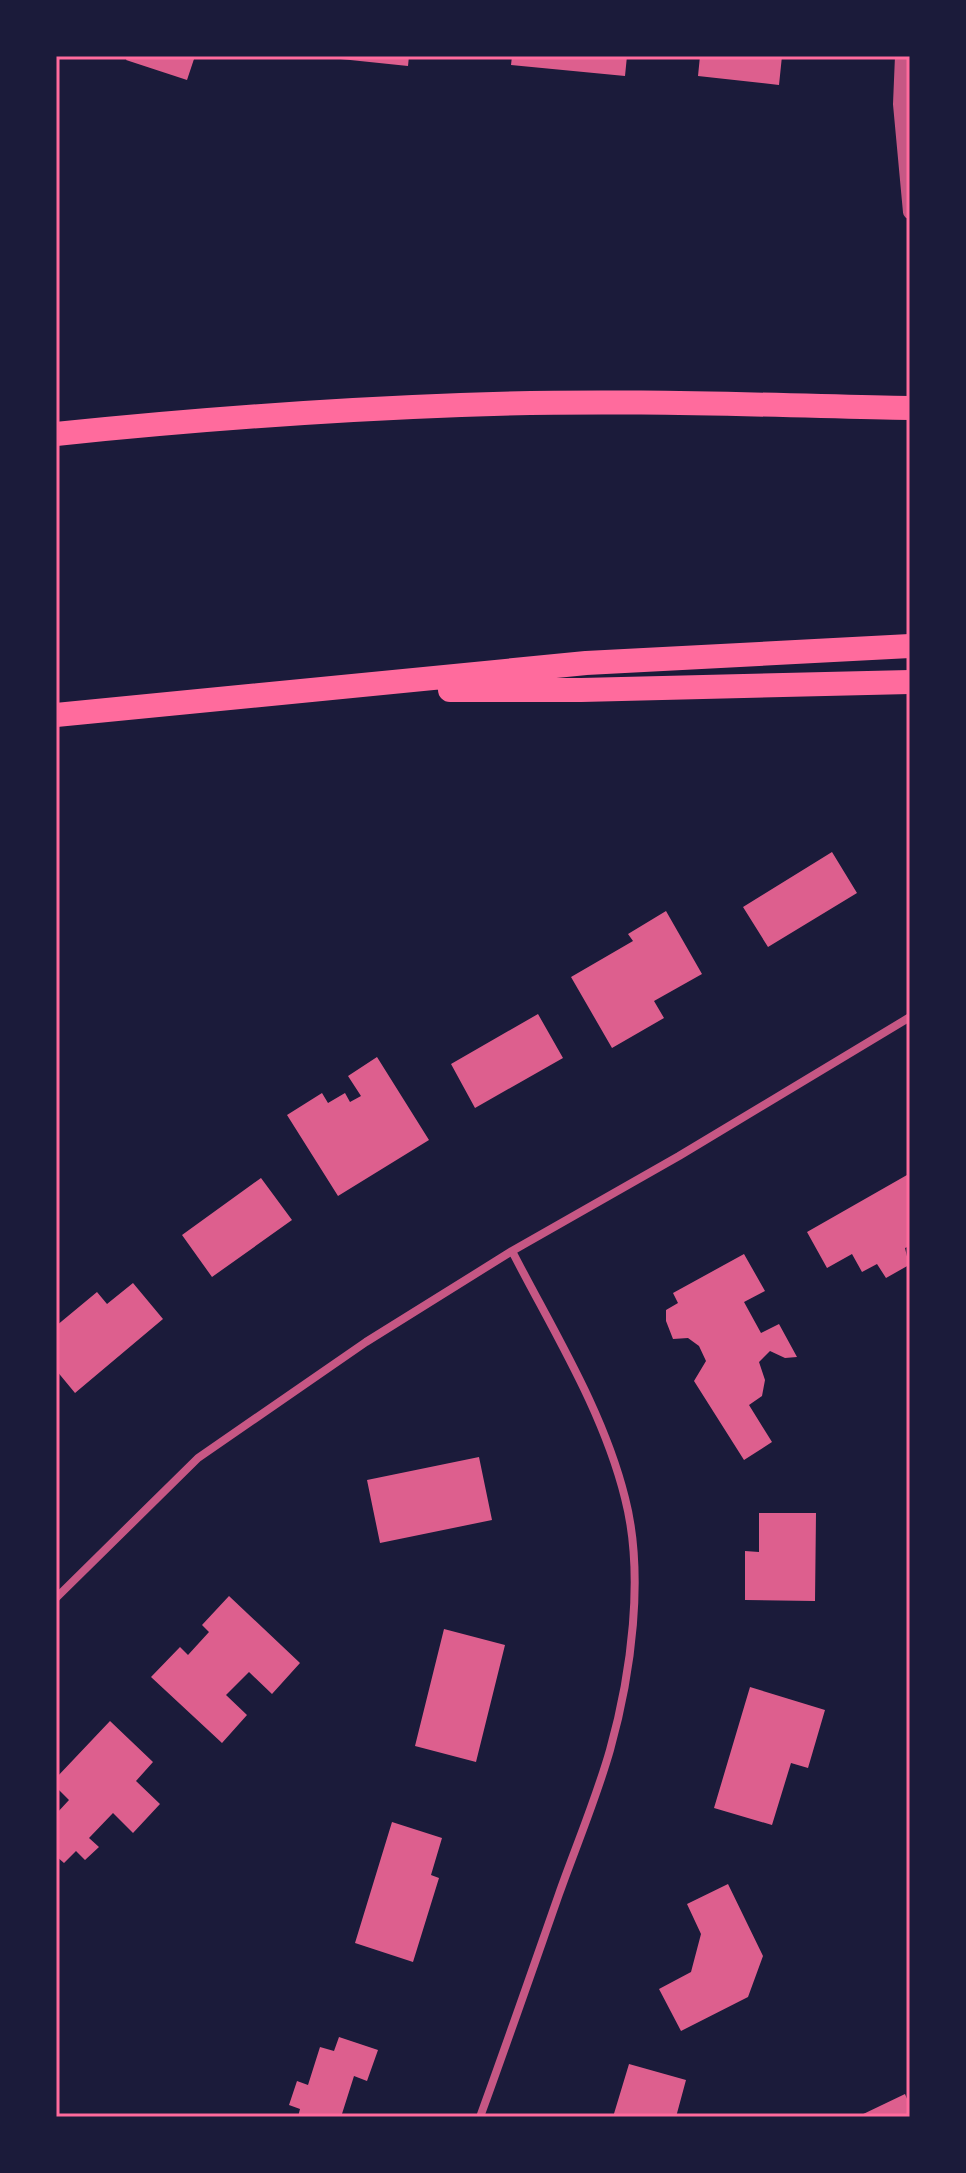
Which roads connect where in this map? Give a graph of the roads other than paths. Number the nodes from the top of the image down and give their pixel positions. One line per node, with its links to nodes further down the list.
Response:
1 (902, 56): 2 (street)
2 (910, 212)
3 (910, 408): 4 (highway)
4 (56, 434)
5 (910, 646): 7 (highway)
6 (910, 682): 7 (highway)
7 (312, 690): 8 (highway)
8 (56, 715)
9 (910, 1017): 10 (street)
10 (512, 1251): 11 (street); 12 (street)
11 (56, 1598)
12 (480, 2117)

